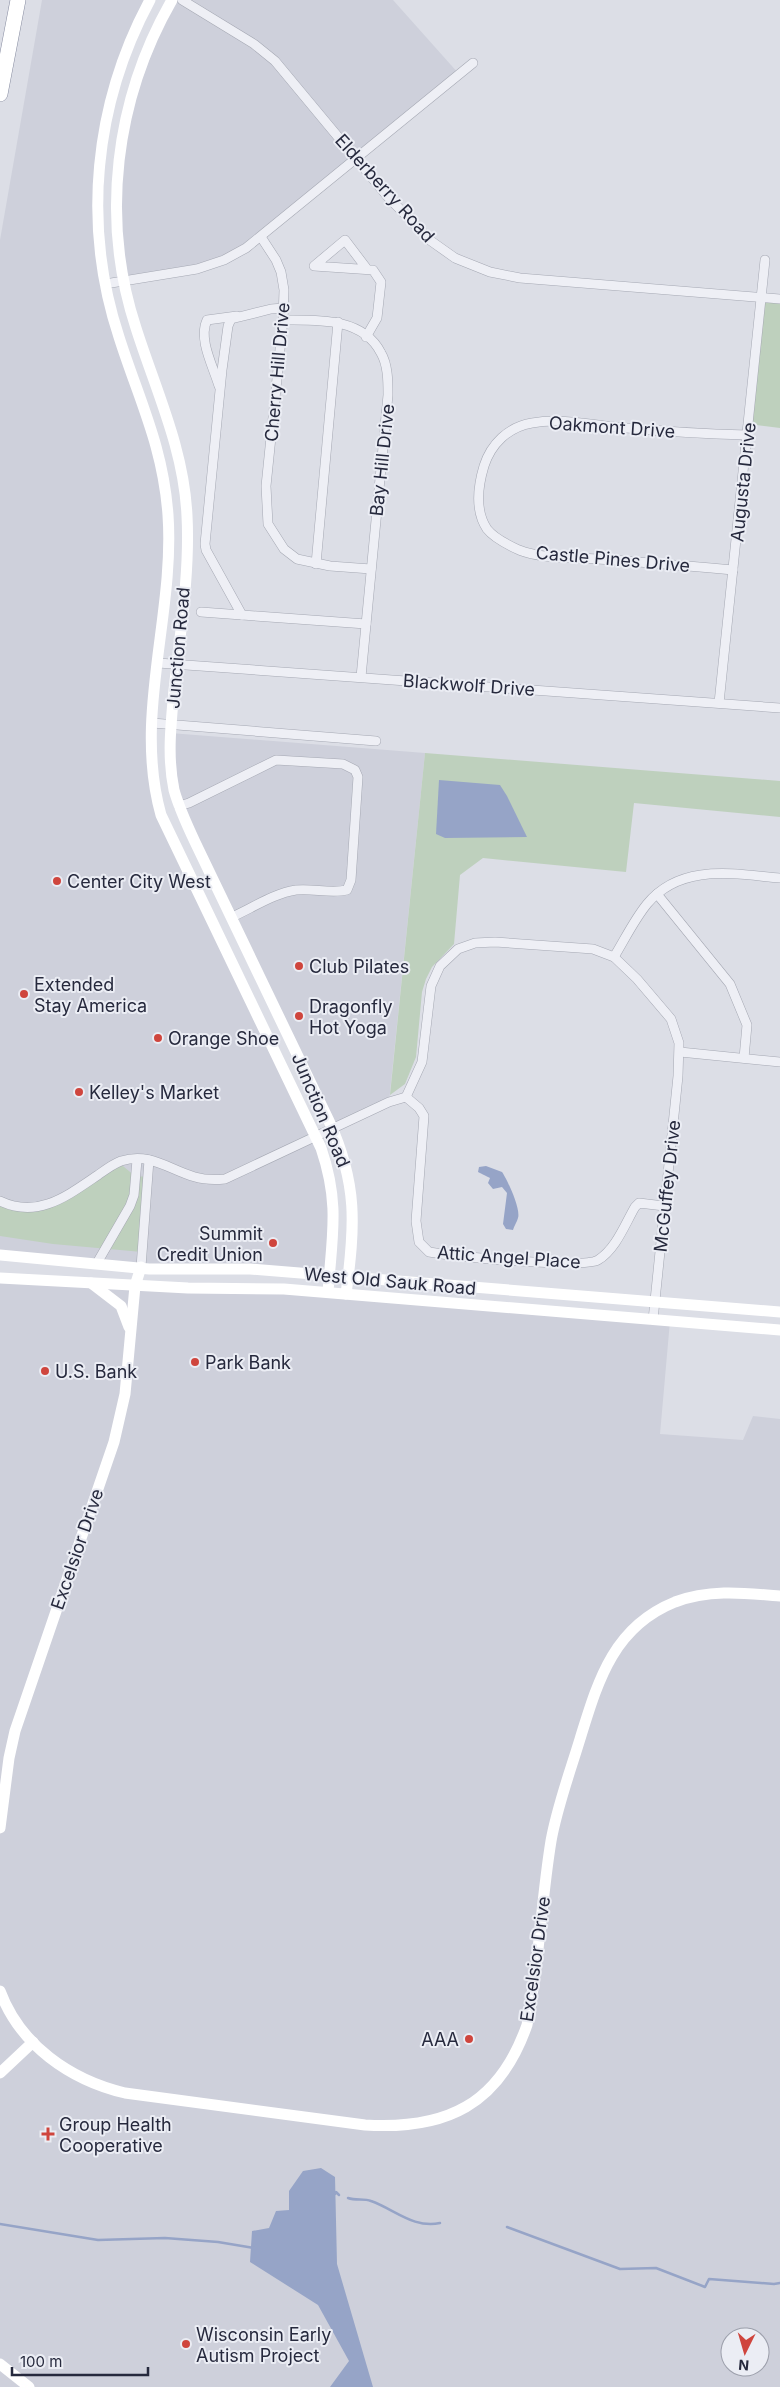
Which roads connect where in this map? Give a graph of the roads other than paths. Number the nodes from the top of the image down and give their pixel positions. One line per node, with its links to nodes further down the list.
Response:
1 (18, 0): 6 (highway)
2 (150, 0): 12 (street, Junction Road)
3 (172, 0): 11 (street, Junction Road)
4 (182, 0): 7 (street, Elderberry Road)
5 (473, 63): 7 (street)
6 (0, 94)
7 (356, 158): 8 (street); 13 (street, Elderberry Road)
8 (261, 237): 11 (street); 15 (street, Cherry Hill Drive)
9 (765, 260): 13 (street, Augusta Drive)
10 (367, 269): 10 (street); 19 (street)
11 (124, 281): 12 (street); 30 (street, Junction Road)
12 (105, 284): 29 (street, Junction Road)
13 (762, 298): 14 (street, Elderberry Road); 21 (street, Augusta Drive)
14 (780, 299)
15 (284, 308): 16 (street); 17 (street, Cherry Hill Drive)
16 (239, 316): 20 (street); 20 (street)
17 (283, 320): 18 (street, Bay Hill Drive); 23 (street, Cherry Hill Drive)
18 (338, 322): 19 (street, Bay Hill Drive); 23 (street)
19 (366, 336): 24 (street, Bay Hill Drive)
20 (220, 391): 27 (street)
21 (747, 436): 22 (street, Oakmont Drive); 25 (street, Augusta Drive)
22 (480, 482): 25 (street, Castle Pines Drive)
23 (316, 564): 24 (street)
24 (371, 569): 28 (street, Bay Hill Drive)
25 (734, 570): 32 (street, Augusta Drive)
26 (201, 612): 27 (street)
27 (242, 615): 28 (street)
28 (366, 624): 31 (street, Bay Hill Drive)
29 (158, 663): 30 (street, Blackwolf Drive); 34 (street, Junction Road)
30 (177, 664): 31 (street, Blackwolf Drive); 35 (street, Junction Road)
31 (361, 677): 32 (street, Blackwolf Drive)
32 (719, 703): 33 (street, Blackwolf Drive)
33 (780, 708)
34 (152, 723): 35 (street); 47 (street, Junction Road)
35 (171, 725): 36 (street); 37 (street, Junction Road)
36 (376, 741)
37 (179, 806): 40 (street, Junction Road); 40 (street)
38 (780, 878): 39 (street)
39 (657, 894): 41 (street); 43 (street)
40 (232, 917): 46 (street, Junction Road)
41 (614, 957): 42 (street); 45 (street)
42 (680, 1052): 43 (street); 51 (street, McGuffey Drive)
43 (744, 1058): 44 (street)
44 (780, 1062)
45 (406, 1097): 46 (street); 51 (street, Attic Angel Place)
46 (333, 1130): 47 (street); 56 (street, Junction Road)
47 (316, 1138): 49 (street); 55 (street, Junction Road)
48 (137, 1160): 49 (street); 50 (street); 53 (street)
49 (149, 1160): 54 (street)
50 (0, 1201)
51 (664, 1206): 62 (street, McGuffey Drive)
52 (0, 1255): 53 (street, West Old Sauk Road)
53 (97, 1263): 54 (street, West Old Sauk Road)
54 (141, 1268): 55 (street, West Old Sauk Road); 59 (street, Excelsior Drive)
55 (329, 1275): 56 (street, West Old Sauk Road); 60 (street, Junction Road)
56 (348, 1277): 61 (street, Junction Road); 62 (street, West Old Sauk Road)
57 (0, 1278): 58 (street, West Old Sauk Road)
58 (89, 1281): 59 (street, West Old Sauk Road); 66 (street)
59 (135, 1286): 60 (street, West Old Sauk Road); 66 (street, Excelsior Drive)
60 (328, 1292): 61 (street, West Old Sauk Road)
61 (346, 1294): 64 (street, West Old Sauk Road)
62 (654, 1303): 63 (street, West Old Sauk Road); 64 (street, McGuffey Drive)
63 (780, 1312)
64 (653, 1320): 65 (street, West Old Sauk Road)
65 (780, 1330)
66 (131, 1331): 68 (street, Excelsior Drive)
67 (780, 1596): 70 (street, Excelsior Drive)
68 (0, 1828)
69 (0, 1991): 70 (street, Excelsior Drive)
70 (33, 2042): 71 (street)
71 (0, 2073)
72 (0, 2364): 73 (street)
73 (29, 2387)

